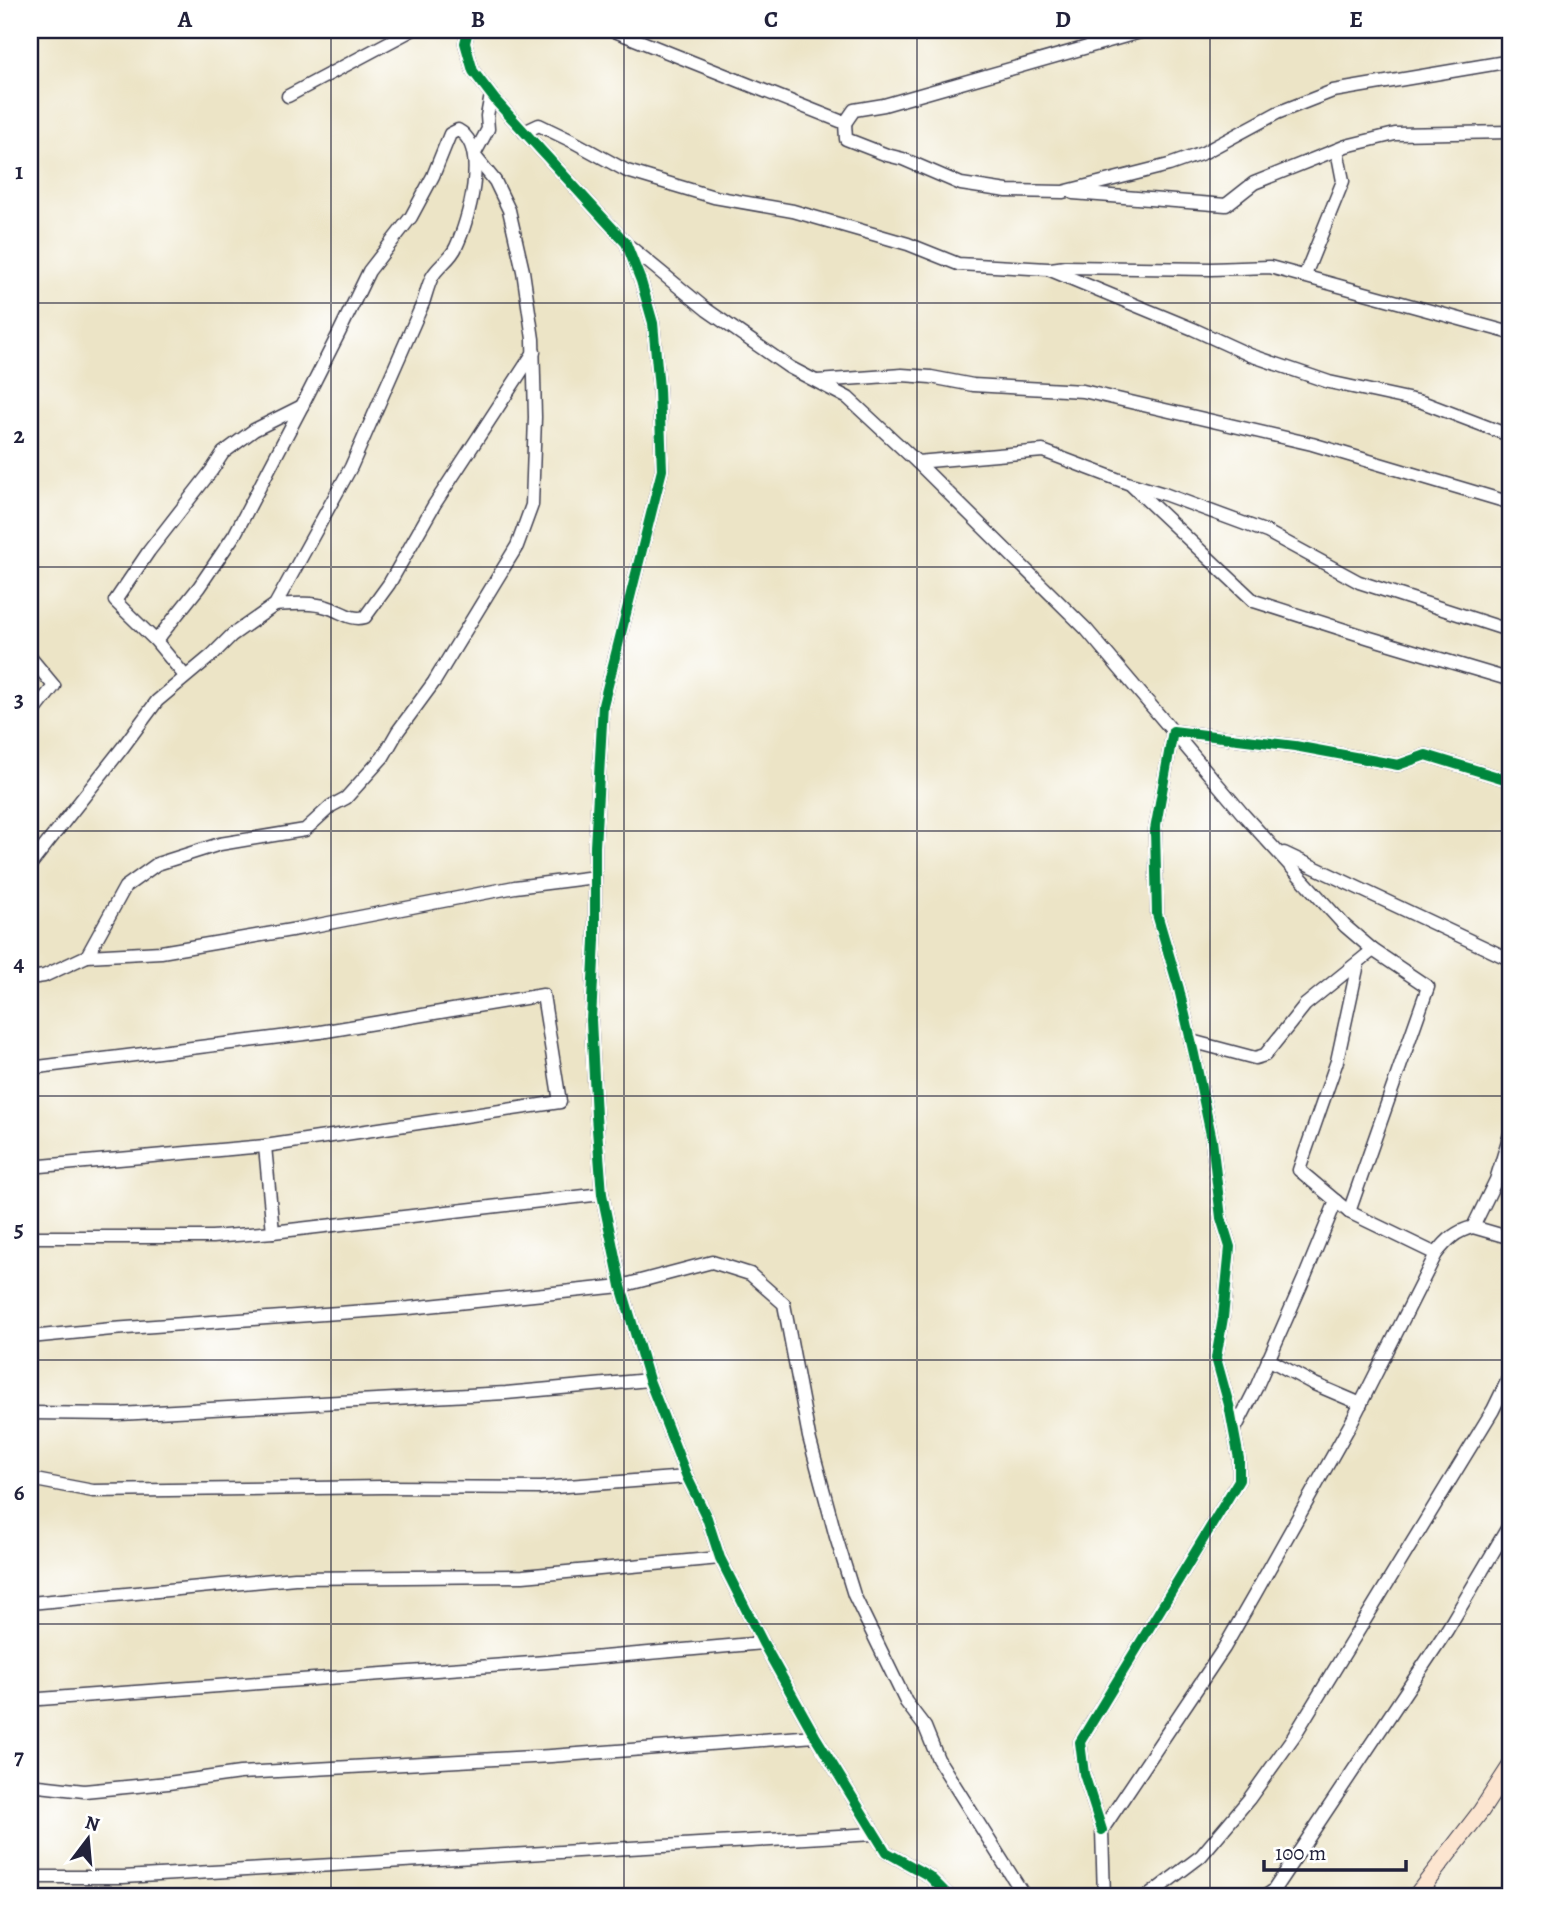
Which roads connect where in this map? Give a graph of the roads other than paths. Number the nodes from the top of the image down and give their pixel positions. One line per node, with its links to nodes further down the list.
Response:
1 (412, 30): 7 (street)
2 (468, 30): 6 (street)
3 (612, 30): 8 (street)
4 (1147, 30): 8 (street)
5 (1511, 61): 13 (street)
6 (491, 95): 9 (street); 12 (street)
7 (288, 96)
8 (845, 123): 13 (street)
9 (524, 132): 14 (street); 15 (street)
10 (1511, 132): 11 (street)
11 (1337, 150): 13 (street); 16 (street)
12 (474, 155): 18 (street); 20 (street); 25 (street)
13 (1063, 192)
14 (626, 243): 19 (street); 36 (street)
15 (1048, 269): 16 (street); 21 (street)
16 (1305, 275): 17 (street)
17 (1511, 333)
18 (534, 352): 25 (street); 38 (street)
19 (816, 382): 22 (street); 24 (street)
20 (302, 406): 27 (street); 27 (street)
21 (1511, 436)
22 (917, 462): 23 (street); 32 (street)
23 (1130, 484): 26 (street); 30 (street)
24 (1511, 503)
25 (275, 605): 29 (street)
26 (1511, 631)
27 (156, 641): 29 (street)
28 (30, 657): 31 (street)
29 (185, 676): 35 (street)
30 (1511, 680)
31 (30, 717)
32 (1173, 731): 33 (street); 34 (street); 42 (street)
33 (1511, 781)
34 (1276, 849): 37 (street); 39 (street)
35 (30, 865)
36 (594, 877): 38 (street); 47 (street)
37 (1373, 950): 40 (street); 49 (street)
38 (87, 956): 41 (street)
39 (1511, 960)
40 (1358, 964): 42 (street); 48 (street)
41 (30, 978)
42 (1191, 1041): 62 (street)
43 (30, 1068): 45 (street)
44 (1511, 1131): 50 (street)
45 (265, 1146): 46 (street); 51 (street)
46 (30, 1167)
47 (602, 1194): 51 (street); 55 (street)
48 (1336, 1201): 49 (street); 57 (street)
49 (1349, 1212): 54 (street)
50 (1473, 1227): 53 (street); 54 (street)
51 (273, 1232): 52 (street)
52 (30, 1237)
53 (1511, 1238)
54 (1436, 1254): 60 (street)
55 (621, 1286): 56 (street); 59 (street); 77 (street)
56 (30, 1337)
57 (1268, 1359): 60 (street); 62 (street)
58 (1511, 1373): 79 (street)
59 (649, 1380): 61 (street); 63 (street)
60 (1361, 1404): 73 (street)
61 (30, 1413)
62 (1234, 1432): 73 (street)
63 (687, 1477): 64 (street); 66 (street)
64 (30, 1479)
65 (1511, 1522): 80 (street)
66 (720, 1558): 67 (street); 68 (street)
67 (30, 1603)
68 (763, 1643): 69 (street); 70 (street)
69 (30, 1698)
70 (815, 1736): 72 (street); 74 (street)
71 (1511, 1765): 81 (street)
72 (30, 1785)
73 (1102, 1830): 78 (street)
74 (874, 1834): 75 (street); 76 (street)
75 (30, 1877)
76 (950, 1897)
77 (1024, 1897)
78 (1104, 1897)
79 (1147, 1897)
80 (1264, 1897)
81 (1415, 1897)

